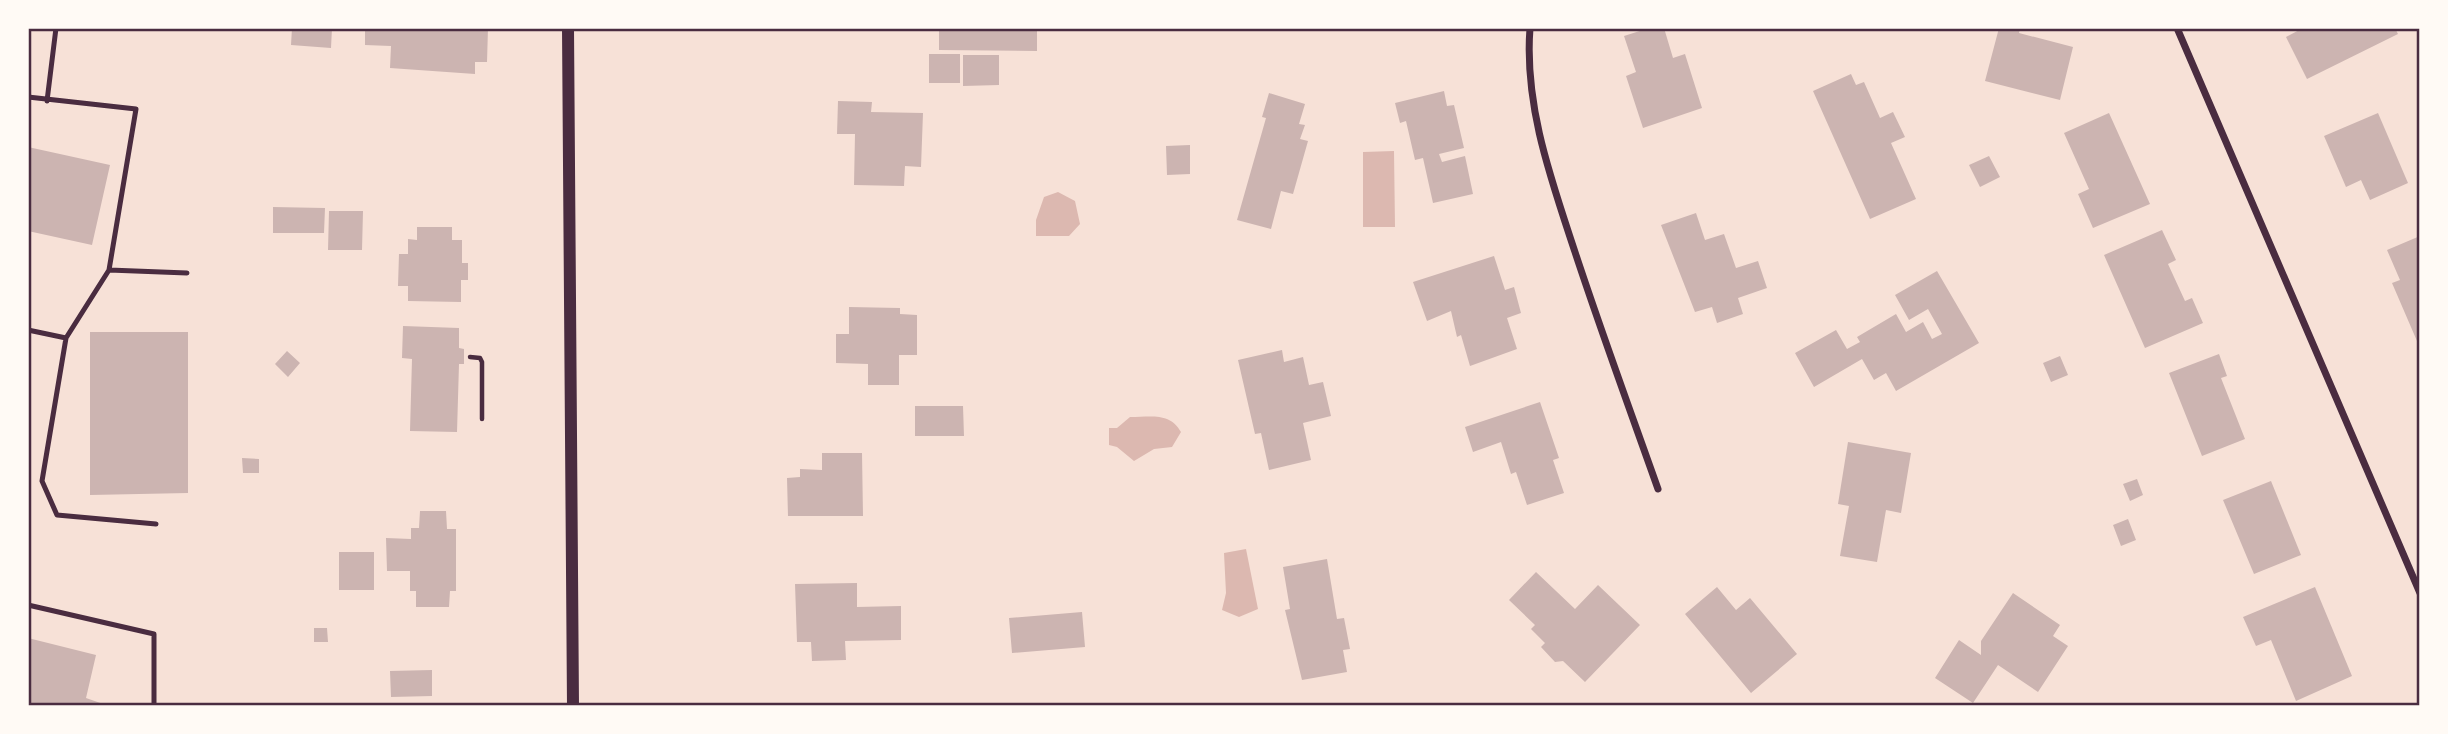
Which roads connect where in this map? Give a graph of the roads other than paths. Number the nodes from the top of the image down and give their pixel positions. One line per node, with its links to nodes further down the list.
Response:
1 (55, 28): 6 (lane)
2 (568, 28): 16 (street)
3 (1530, 28): 11 (street)
4 (2177, 28): 13 (street)
5 (28, 97): 6 (lane)
6 (47, 101): 7 (lane)
7 (109, 270): 8 (lane); 10 (lane)
8 (187, 274)
9 (28, 330): 10 (lane)
10 (66, 338): 12 (lane)
11 (1658, 489)
12 (156, 524)
13 (2420, 593)
14 (28, 605): 15 (lane)
15 (154, 706)
16 (573, 706)

